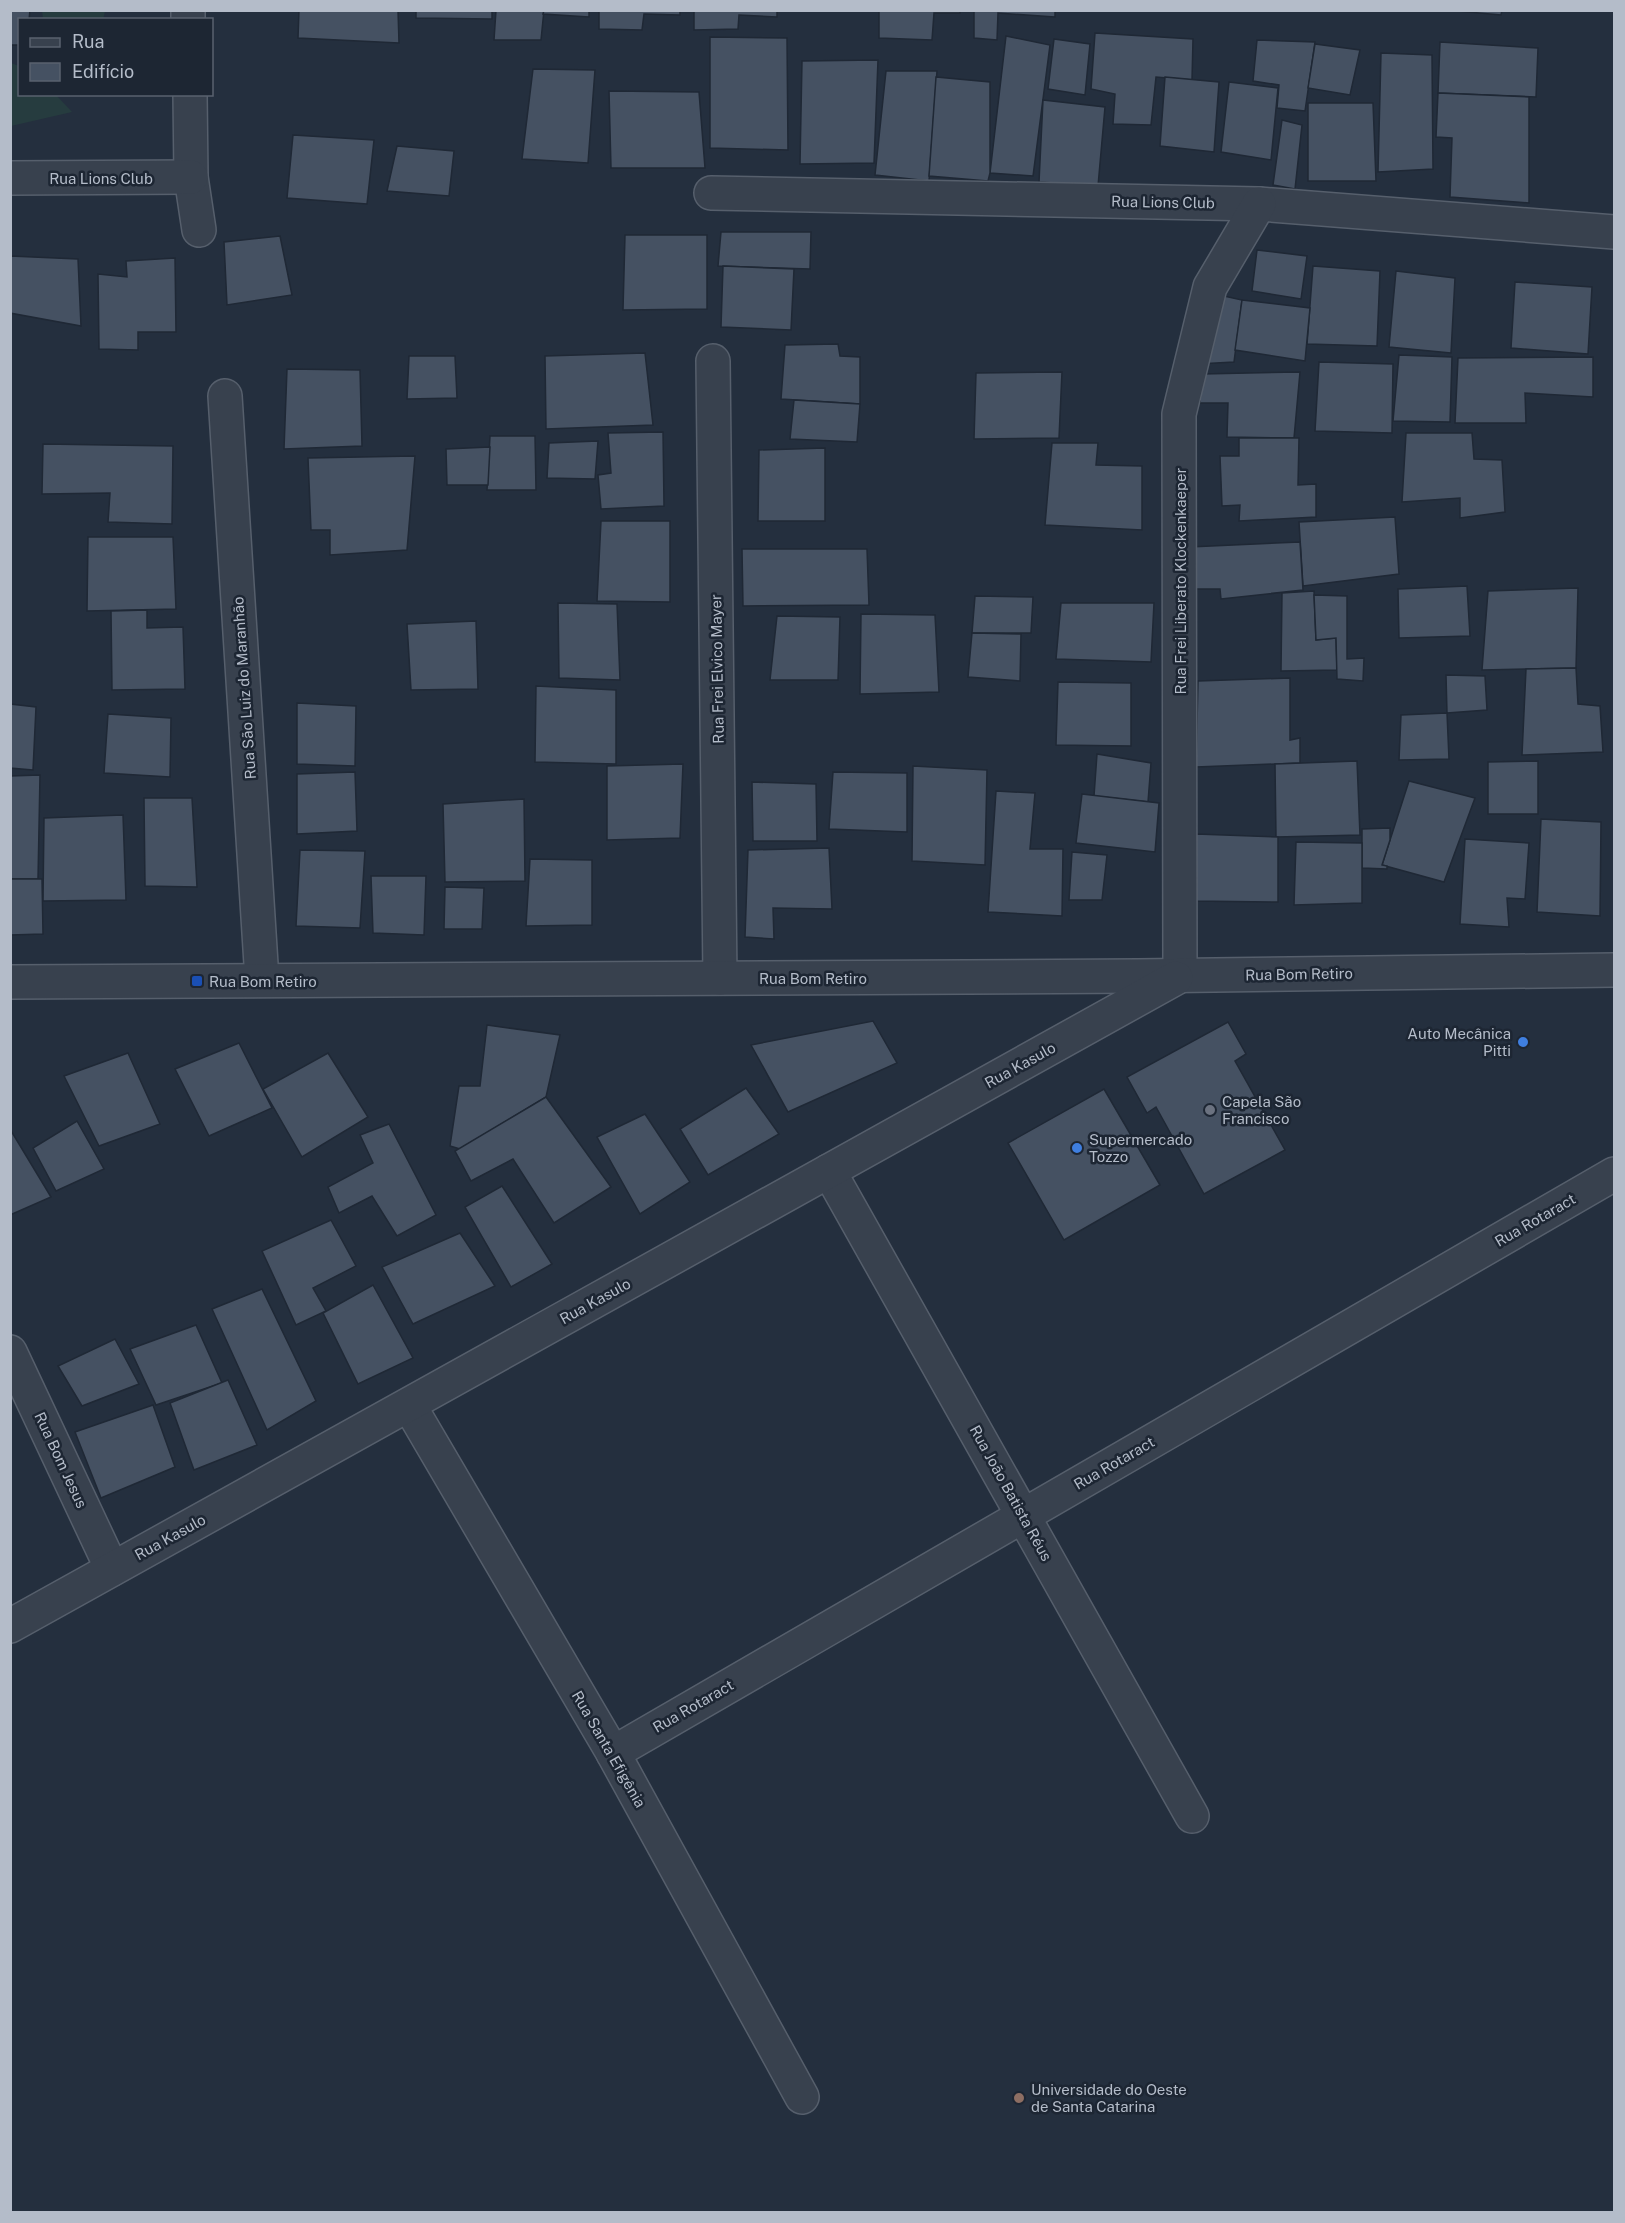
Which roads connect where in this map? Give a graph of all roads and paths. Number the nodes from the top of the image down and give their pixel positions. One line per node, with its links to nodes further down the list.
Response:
1 (190, 96): 2 (street)
2 (191, 177): 3 (street, Rua Lions Club); 6 (street)
3 (10, 178)
4 (711, 193): 5 (street, Rua Lions Club)
5 (1259, 204): 7 (street, Rua Lions Club); 11 (street, Rua Frei Liberato Klockenkaeper)
6 (199, 230)
7 (1614, 232)
8 (713, 361): 12 (street, Rua Frei Elvico Mayer)
9 (225, 396): 13 (street, Rua São Luiz do Maranhão)
10 (1614, 970): 11 (street, Rua Bom Retiro)
11 (1180, 976): 12 (street, Rua Bom Retiro); 15 (street, Rua Kasulo)
12 (720, 978): 13 (street, Rua Bom Retiro)
13 (262, 980): 14 (street, Rua Bom Retiro)
14 (10, 982)
15 (829, 1171): 18 (street, Rua Kasulo); 19 (street, Rua João Batista Réus)
16 (1614, 1174): 19 (street, Rua Rotaract)
17 (10, 1352): 20 (street, Rua Bom Jesus)
18 (409, 1405): 20 (street, Rua Kasulo); 22 (street, Rua Santa Efigênia)
19 (1024, 1515): 22 (street, Rua Rotaract); 23 (street, Rua João Batista Réus)
20 (112, 1569): 21 (street, Rua Kasulo)
21 (10, 1626)
22 (613, 1753): 24 (street, Rua Santa Efigênia)
23 (1192, 1816)
24 (802, 2097)

